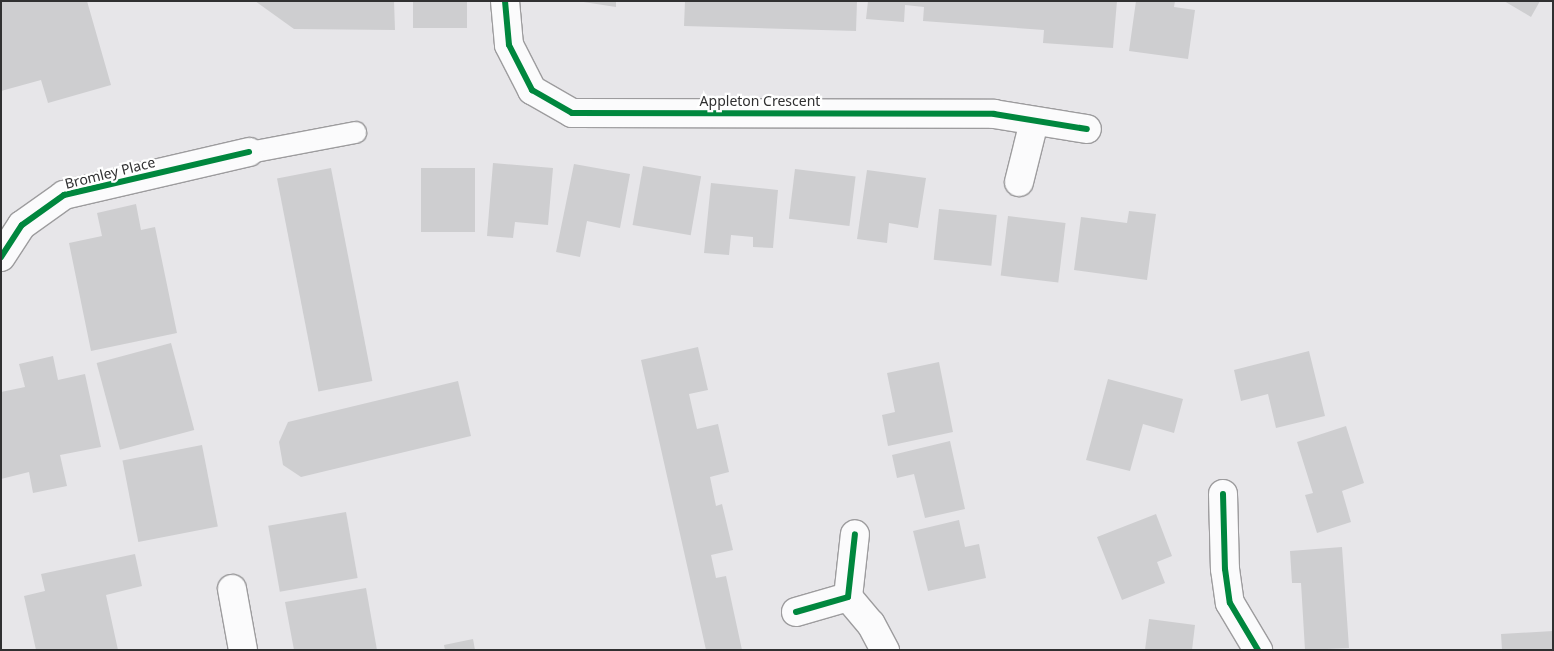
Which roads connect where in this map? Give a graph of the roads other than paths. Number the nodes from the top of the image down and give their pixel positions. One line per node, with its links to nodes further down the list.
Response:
1 (505, 1): 2 (street, Appleton Crescent)
2 (1034, 122): 3 (street, Appleton Crescent); 6 (street)
3 (1086, 129)
4 (355, 132): 5 (lane)
5 (249, 152): 7 (street, Bromley Place)
6 (1020, 182)
7 (1, 257)
8 (1223, 494): 15 (street)
9 (855, 534): 11 (street)
10 (232, 589): 13 (street)
11 (848, 598): 12 (street); 14 (street)
12 (796, 612)
13 (243, 650)
14 (885, 650)
15 (1258, 650)

